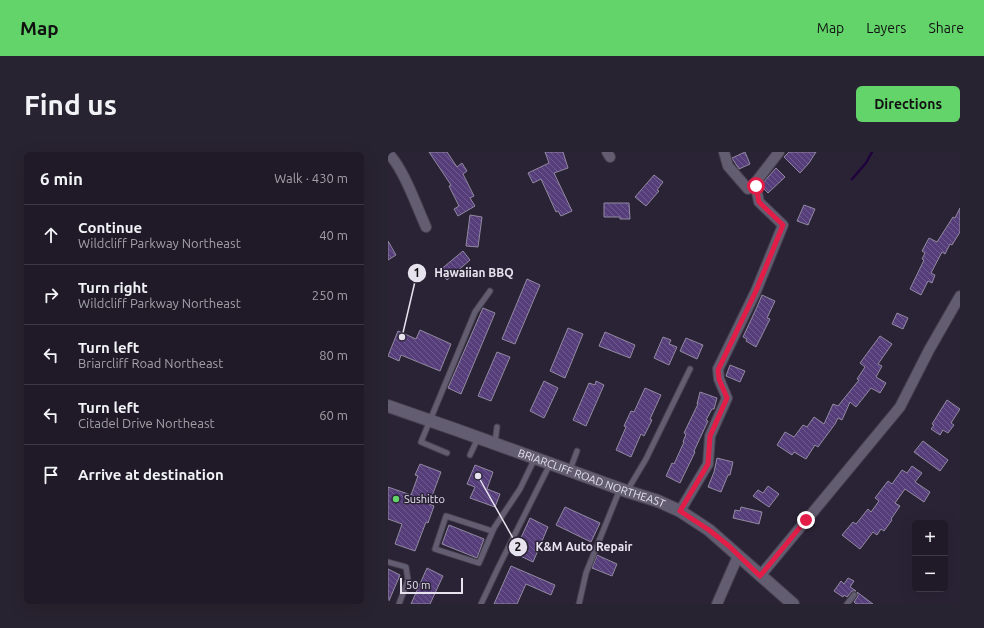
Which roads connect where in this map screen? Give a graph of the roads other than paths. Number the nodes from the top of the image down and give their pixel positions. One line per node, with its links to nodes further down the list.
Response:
1 (724, 152): 4 (street)
2 (779, 152): 4 (street)
3 (388, 153): 5 (street)
4 (756, 186): 21 (street)
5 (426, 226)
6 (490, 291): 10 (lane)
7 (960, 296): 25 (street)
8 (690, 369): 20 (lane)
9 (388, 406): 10 (main road, BRIARCLIFF ROAD NORTHEAST)
10 (430, 420): 12 (main road, BRIARCLIFF ROAD NORTHEAST); 15 (lane)
11 (497, 427): 13 (lane)
12 (478, 438): 13 (main road, BRIARCLIFF ROAD NORTHEAST); 16 (lane)
13 (495, 444): 17 (main road, BRIARCLIFF ROAD NORTHEAST)
14 (577, 451): 19 (lane)
15 (447, 453)
16 (470, 456)
17 (535, 458): 18 (main road, BRIARCLIFF ROAD NORTHEAST); 22 (lane)
18 (550, 464): 19 (main road, BRIARCLIFF ROAD NORTHEAST); 28 (lane)
19 (570, 471): 20 (main road, BRIARCLIFF ROAD NORTHEAST)
20 (623, 490): 21 (main road, BRIARCLIFF ROAD NORTHEAST); 29 (lane)
21 (680, 511): 23 (main road, BRIARCLIFF ROAD NORTHEAST)
22 (492, 531): 22 (lane)
23 (738, 556): 25 (main road, BRIARCLIFF ROAD NORTHEAST); 30 (street)
24 (388, 562): 27 (lane)
25 (760, 576): 31 (main road, BRIARCLIFF ROAD NORTHEAST)
26 (854, 595): 32 (lane)
27 (399, 604)
28 (481, 604)
29 (579, 604)
30 (717, 604)
31 (793, 604)
32 (847, 604)

